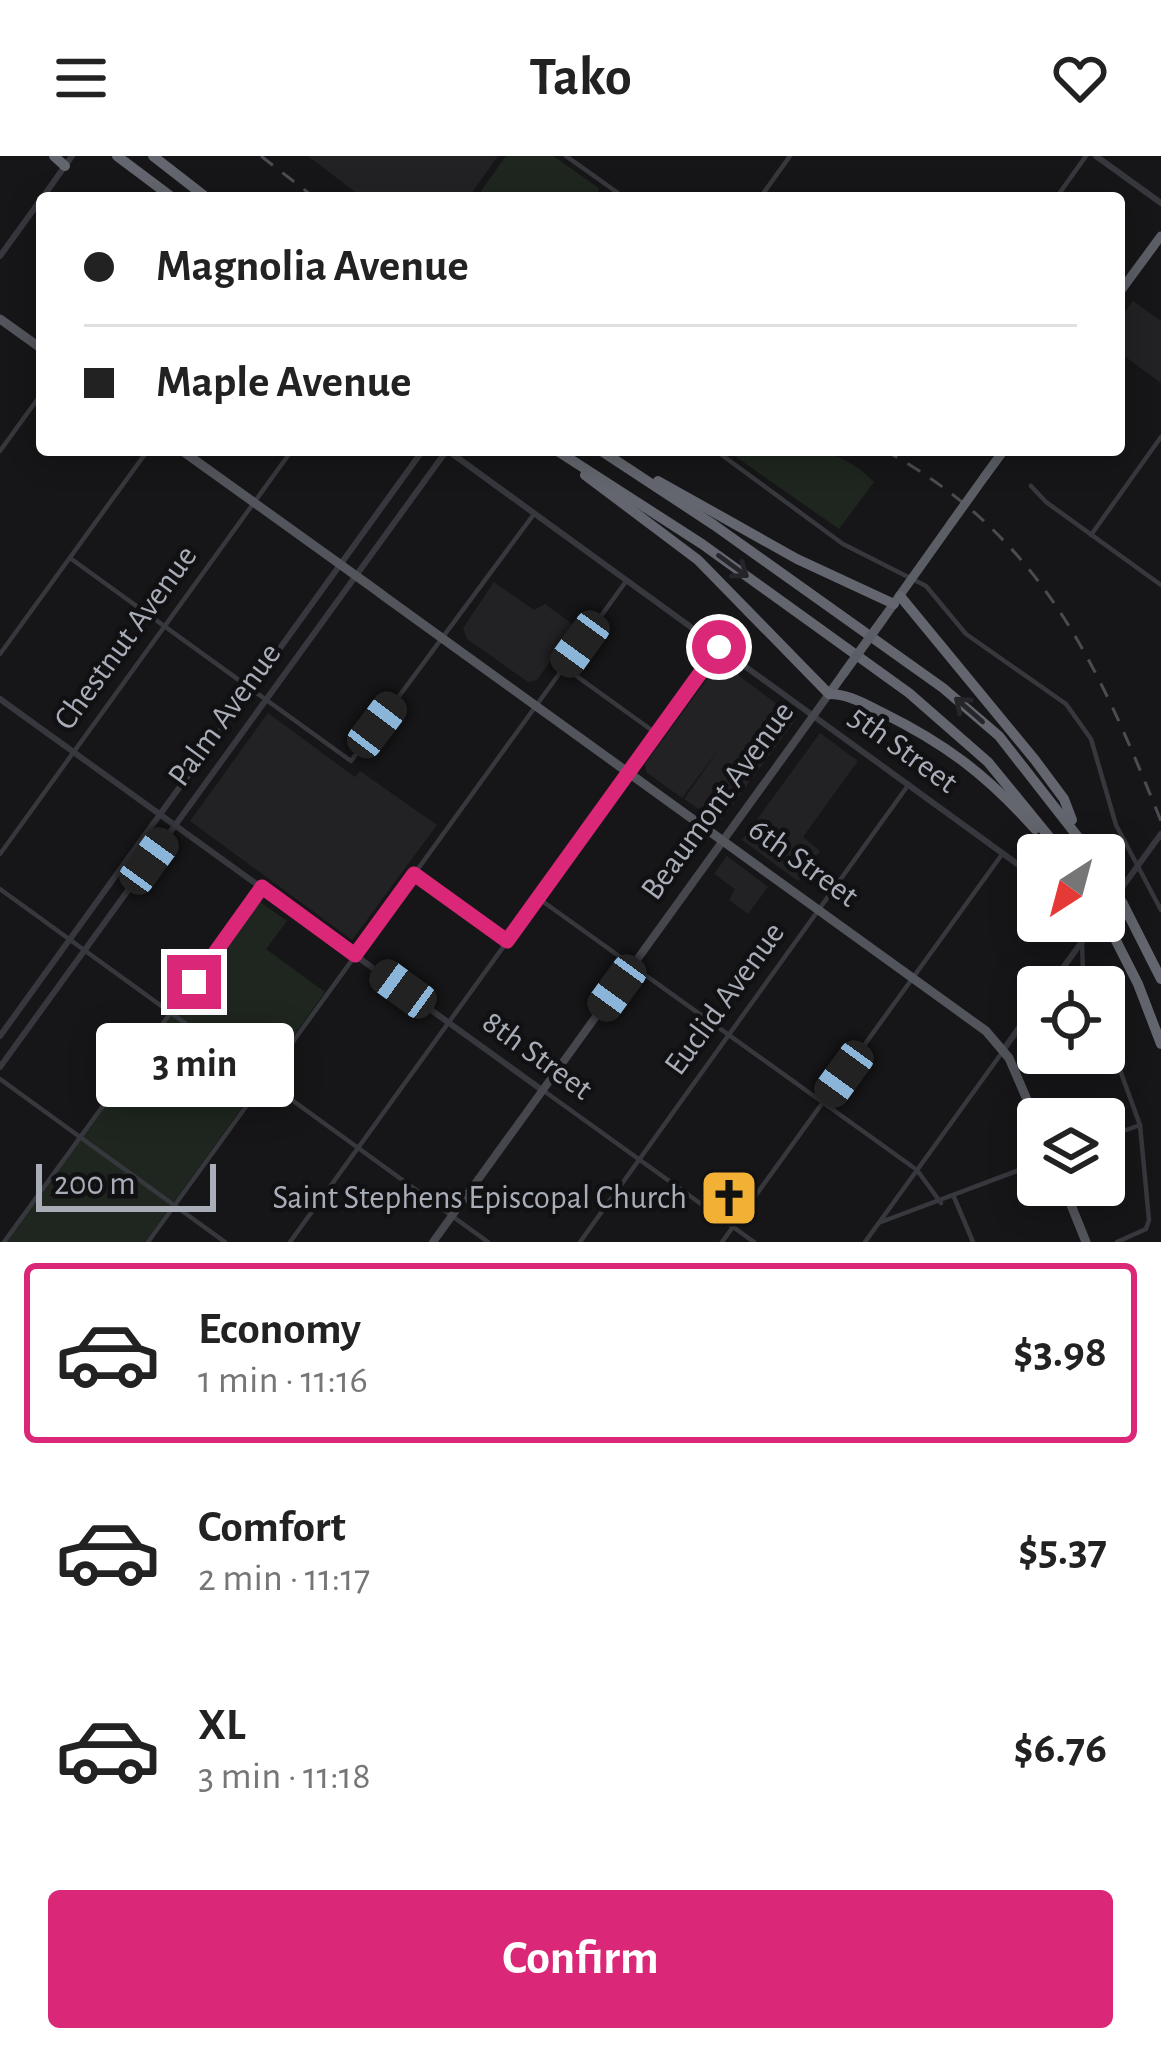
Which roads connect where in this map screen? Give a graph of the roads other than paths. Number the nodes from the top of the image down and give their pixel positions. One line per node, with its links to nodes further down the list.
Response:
1 (54, 156): 8 (highway)
2 (117, 156): 10 (highway)
3 (152, 156): 11 (highway)
4 (566, 156): 12 (street)
5 (790, 156): 13 (street)
6 (1085, 156): 14 (street)
7 (1096, 156): 15 (street)
8 (69, 161): 9 (street)
9 (46, 192)
10 (165, 192)
11 (199, 192)
12 (617, 192)
13 (764, 192)
14 (1060, 192)
15 (1161, 203)
16 (36, 206): 18 (street)
17 (1161, 236): 19 (highway)
18 (0, 256)
19 (1125, 285)
20 (0, 319): 21 (main road)
21 (36, 345)
22 (36, 400): 24 (street)
23 (1161, 437): 42 (street)
24 (0, 451)
25 (144, 456): 43 (street)
26 (189, 456): 39 (main road, 6th Street)
27 (288, 456): 39 (street, Chestnut Avenue)
28 (419, 456): 38 (street, Palm Avenue)
29 (443, 456): 40 (street, Palm Avenue)
30 (455, 456): 41 (street, 5th Street)
31 (563, 456): 58 (highway)
32 (565, 456): 73 (highway, one-way to 73)
33 (610, 456): 71 (highway, one-way to 33)
34 (612, 456): 49 (highway)
35 (723, 456): 46 (street)
36 (1000, 456): 46 (highway, Beaumont Avenue, bridge)
37 (1031, 486): 42 (street)
38 (386, 502): 40 (street); 44 (street, Palm Avenue)
39 (254, 503): 44 (main road, 6th Street); 50 (street, Chestnut Avenue)
40 (401, 513): 45 (street, Palm Avenue)
41 (535, 513): 47 (street, 5th Street); 53 (street)
42 (1090, 535): 48 (street)
43 (70, 558): 50 (street); 55 (street)
44 (340, 565): 45 (main road, 6th Street); 51 (street, Palm Avenue)
45 (356, 576): 52 (street, Palm Avenue); 53 (main road, 6th Street)
46 (913, 577): 49 (highway, Beaumont Avenue); 80 (street)
47 (627, 580): 54 (street, 5th Street); 56 (street)
48 (1161, 585)
49 (897, 600): 58 (highway, Beaumont Avenue, bridge); 71 (highway)
50 (164, 626): 57 (street); 64 (street, Chestnut Avenue)
51 (296, 626): 52 (street); 57 (street, Palm Avenue)
52 (311, 638): 60 (street, Palm Avenue)
53 (442, 638): 60 (street); 61 (main road, 6th Street)
54 (719, 647): 62 (street, 5th Street); 63 (street)
55 (0, 654)
56 (564, 667): 61 (street); 63 (street)
57 (251, 689): 60 (street); 65 (street, Palm Avenue)
58 (829, 694): 62 (main road, Beaumont Avenue); 72 (highway)
59 (0, 699): 64 (street, 8th Street)
60 (266, 700): 66 (street, Palm Avenue)
61 (536, 705): 67 (main road, 6th Street); 81 (street)
62 (814, 716): 68 (street, 5th Street); 76 (main road, Beaumont Avenue)
63 (657, 734): 67 (street)
64 (74, 752): 69 (street, 8th Street); 78 (street, Chestnut Avenue)
65 (206, 752): 66 (street); 69 (street, Palm Avenue)
66 (220, 763): 70 (street, Palm Avenue)
67 (629, 772): 76 (main road, 6th Street); 87 (street)
68 (909, 784): 77 (street, 5th Street); 89 (street, Euclid Avenue)
69 (160, 814): 70 (street, 8th Street); 82 (street, Palm Avenue)
70 (176, 825): 84 (street, Palm Avenue); 85 (street, 8th Street)
71 (1075, 829): 74 (highway)
72 (1041, 834)
73 (1045, 834)
74 (1078, 834)
75 (1161, 834): 80 (street)
76 (724, 839): 89 (main road, 6th Street); 96 (main road, Beaumont Avenue)
77 (1004, 853): 79 (street, 5th Street); 97 (street)
78 (0, 854)
79 (1017, 863)
80 (1139, 864): 83 (street); 90 (street)
81 (414, 874): 92 (street); 95 (street)
82 (116, 877): 84 (street); 91 (street, Palm Avenue)
83 (1125, 885)
84 (130, 887): 94 (street, Palm Avenue)
85 (262, 887): 95 (street, 8th Street); 101 (street)
86 (0, 889): 91 (street)
87 (538, 898): 92 (street); 96 (street)
88 (1125, 908): 98 (highway, bridge)
89 (820, 909): 97 (main road, 6th Street); 105 (street, Euclid Avenue)
90 (1161, 910)
91 (71, 940): 94 (street); 99 (street, Palm Avenue)
92 (507, 941): 102 (street)
93 (1115, 942): 107 (highway)
94 (85, 950): 100 (street, Palm Avenue); 101 (street)
95 (355, 955): 102 (street, 8th Street); 113 (street)
96 (633, 966): 105 (street); 114 (main road, Beaumont Avenue)
97 (914, 977): 108 (main road, 6th Street); 116 (street)
98 (1161, 979)
99 (25, 1002): 100 (street); 106 (street, Palm Avenue)
100 (39, 1012): 110 (street, Palm Avenue)
101 (171, 1013): 103 (street); 119 (street)
102 (449, 1022): 114 (street, 8th Street); 120 (street)
103 (189, 1026)
104 (1017, 1031): 108 (street)
105 (730, 1035): 116 (street); 121 (street, Euclid Avenue)
106 (0, 1036)
107 (1161, 1044)
108 (1004, 1049): 115 (main road, 6th Street); 122 (street)
109 (234, 1058): 113 (street)
110 (0, 1066)
111 (1121, 1074): 117 (street)
112 (0, 1079): 119 (street)
113 (265, 1081): 120 (street); 126 (street)
114 (543, 1090): 121 (street, 8th Street); 128 (main road, Beaumont Avenue)
115 (1026, 1098)
116 (823, 1103): 122 (street); 130 (street)
117 (1140, 1125): 118 (street); 143 (street)
118 (1125, 1130)
119 (80, 1137): 126 (street); 131 (street)
120 (358, 1148): 128 (street); 134 (street)
121 (640, 1160): 130 (street, 8th Street); 137 (street, Euclid Avenue)
122 (917, 1170): 125 (street); 129 (street)
123 (1017, 1172): 124 (street)
124 (954, 1197): 125 (street); 141 (street)
125 (941, 1203): 129 (street)
126 (175, 1205): 132 (street); 133 (street)
127 (1071, 1206): 142 (main road)
128 (452, 1216): 135 (main road, Beaumont Avenue); 136 (street)
129 (878, 1223): 140 (street)
130 (733, 1227): 138 (street); 139 (street, 8th Street)
131 (4, 1242)
132 (148, 1242)
133 (225, 1242)
134 (290, 1242)
135 (433, 1242)
136 (488, 1242)
137 (580, 1242)
138 (722, 1242)
139 (754, 1242)
140 (865, 1242)
141 (973, 1242)
142 (1086, 1242)
143 (1118, 1242)

